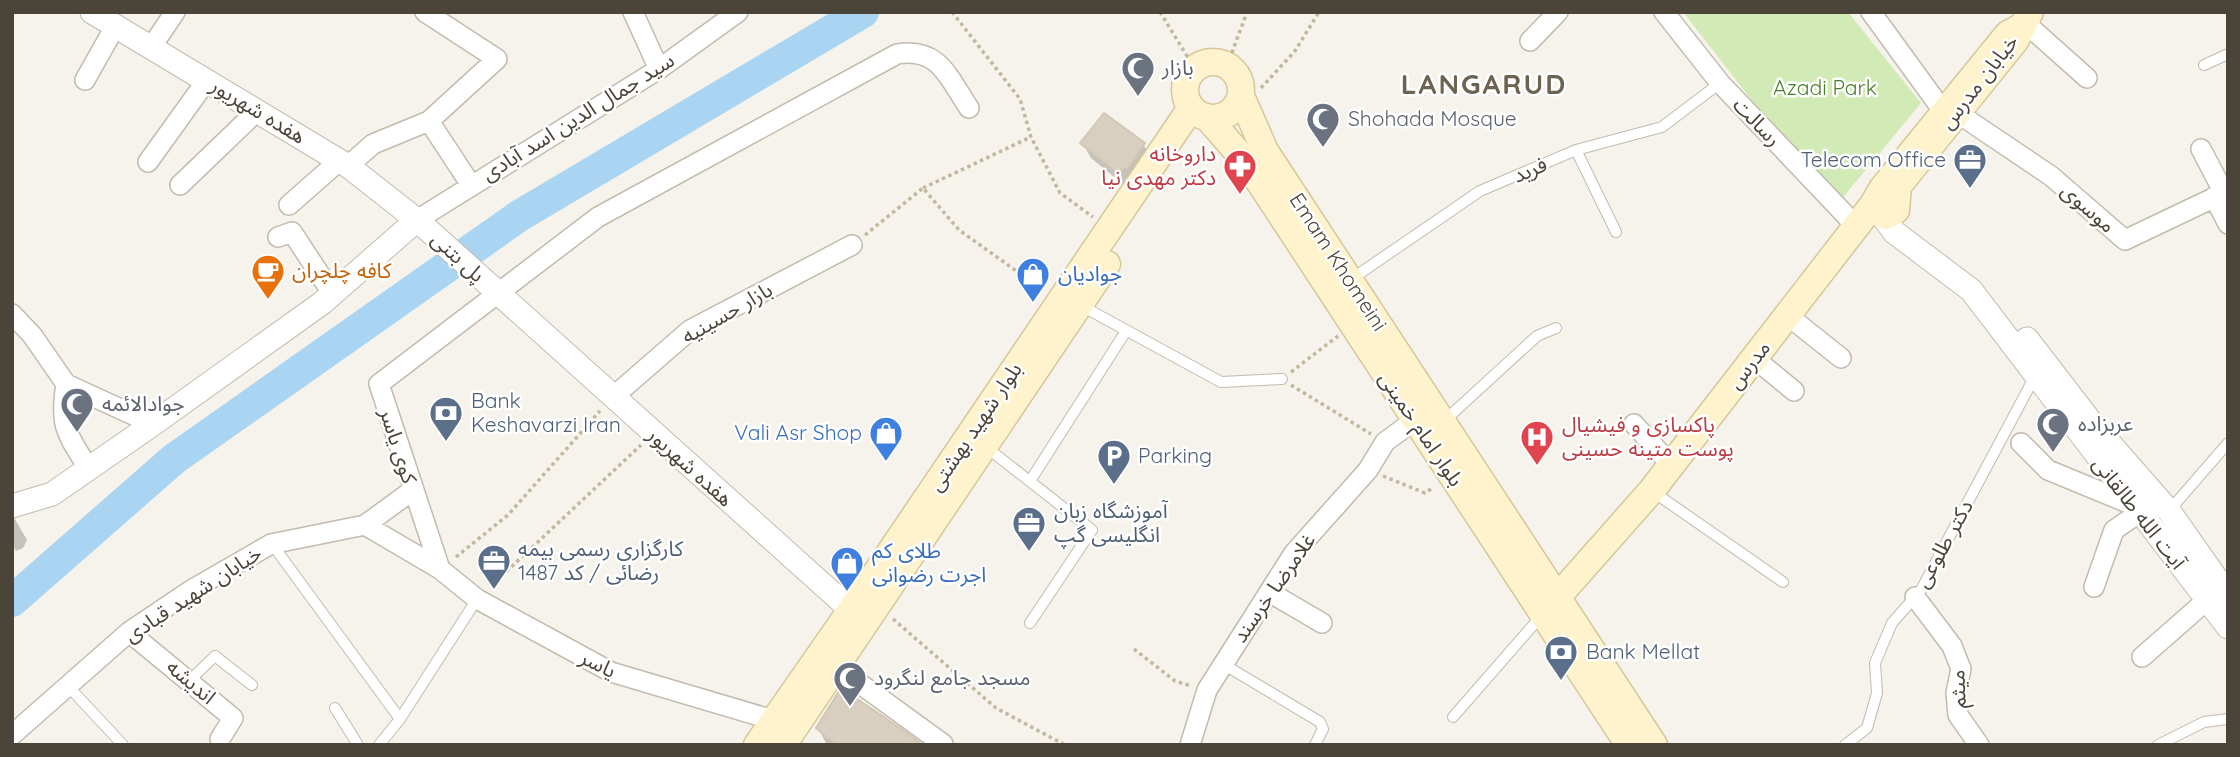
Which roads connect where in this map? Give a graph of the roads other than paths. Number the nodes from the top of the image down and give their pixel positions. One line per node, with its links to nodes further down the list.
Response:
1 (175, 12): 11 (street)
2 (425, 12): 24 (street)
3 (633, 12): 14 (street)
4 (737, 12): 14 (street, سید جمال الدین اسد آبادی)
5 (1558, 12): 10 (street)
6 (1664, 12): 18 (street, رسالت)
7 (1871, 12): 22 (street)
8 (107, 17): 11 (street, هفده شهریور); 16 (street)
9 (2025, 20): 15 (street); 22 (main road, خیابان مدرس)
10 (1530, 41)
11 (152, 46): 17 (street, هفده شهریور)
12 (2228, 54): 13 (lane)
13 (2204, 65)
14 (659, 69): 29 (street, سید جمال الدین اسد آبادی)
15 (2087, 78)
16 (85, 80)
17 (207, 80): 21 (street, هفده شهریور); 27 (street)
18 (1720, 83): 26 (lane, فرید); 33 (street, رسالت)
19 (1244, 103): 23 (main road); 23 (main road); 39 (main road, Emam Khomeini)
20 (968, 108): 41 (street)
21 (257, 111): 28 (street, هفده شهریور); 30 (street)
22 (1949, 112): 31 (street, موسوی); 33 (main road, خیابان مدرس)
23 (1200, 114): 42 (main road, بلوار شهید بهشتی); 42 (main road, بلوار شهید بهشتی); 54 (main road, بلوار امام خمینی)
24 (429, 121): 28 (street); 29 (street)
25 (2201, 149): 31 (street)
26 (1576, 150): 36 (lane); 39 (lane, فرید)
27 (148, 162)
28 (344, 164): 32 (street); 34 (street, هفده شهریور)
29 (471, 184): 34 (street, سید جمال الدین اسد آبادی)
30 (180, 185)
31 (2222, 193): 35 (street)
32 (289, 205)
33 (1877, 214): 44 (main road, مدرس); 49 (street, آیت الله طالقانی); 68 (street, آیت الله طالقانی)
34 (417, 220): 40 (street); 41 (street, پل بتنی)
35 (2228, 224)
36 (1616, 232)
37 (278, 237): 40 (street)
38 (852, 245): 53 (street, بازار حسینیه)
39 (1350, 280): 55 (main road, Emam Khomeini)
40 (332, 293): 56 (street)
41 (499, 295): 53 (street, هفده شهریور); 64 (street, کوی یاسر)
42 (1070, 304): 46 (lane); 60 (main road, بلوار شهید بهشتی); 80 (main road, بلوار شهید بهشتی)
43 (12, 314): 51 (street)
44 (1787, 315): 47 (main road, مدرس); 48 (street)
45 (1556, 328): 55 (lane)
46 (1126, 331): 50 (lane); 63 (lane)
47 (1754, 358): 52 (street); 61 (main road, مدرس)
48 (1841, 358)
49 (2035, 376): 67 (street, آیت الله طالقانی); 75 (lane, دکتر طلوعی)
50 (1282, 379)
51 (66, 384): 56 (street); 62 (street)
52 (1794, 391)
53 (613, 397): 80 (street, هفده شهریور)
54 (1415, 420): 74 (street, غلامرضا خرسند); 78 (main road, بلوار امام خمینی)
55 (1443, 422): 78 (main road, Emam Khomeini)
56 (153, 424): 62 (street)
57 (1634, 424): 61 (street)
58 (2021, 443): 67 (street)
59 (2228, 443): 68 (lane)
60 (986, 446): 63 (lane); 79 (main road, بلوار شهید بهشتی)
61 (1671, 466): 65 (main road, مدرس)
62 (89, 469): 66 (street)
63 (1030, 481): 81 (lane)
64 (413, 491): 69 (street); 71 (street, کوی یاسر)
65 (1652, 491): 72 (lane); 78 (main road, مدرس)
66 (12, 506)
67 (2136, 509): 73 (street); 76 (street, آیت الله طالقانی)
68 (2169, 511): 76 (street, آیت الله طالقانی)
69 (365, 525): 70 (street, خیابان شهید قبادی); 71 (street, یاسر)
70 (271, 544): 84 (street, خیابان شهید قبادی); 93 (lane)
71 (440, 569): 77 (street, یاسر)
72 (1783, 582)
73 (2094, 587)
74 (1269, 592): 82 (street); 86 (street, غلامرضا خرسند)
75 (1915, 597): 108 (lane, دکتر طلوعی); 109 (street, میثم)
76 (2218, 598): 83 (street, آیت الله طالقانی); 85 (street)
77 (477, 599): 93 (lane); 95 (street, یاسر)
78 (1551, 606): 92 (lane); 106 (main road, بلوار امام خمینی); 107 (main road, بلوار امام خمینی)
79 (877, 607): 80 (street); 87 (main road, بلوار شهید بهشتی)
80 (851, 610): 95 (main road, بلوار شهید بهشتی)
81 (1030, 623)
82 (1322, 624)
83 (2228, 627)
84 (129, 632): 88 (street, اندیشه); 90 (street, خیابان شهید قبادی)
85 (2142, 656)
86 (1223, 663): 104 (street, غلامرضا خرسند); 105 (lane)
87 (837, 667): 98 (street); 103 (main road, بلوار شهید بهشتی)
88 (190, 680): 89 (lane); 97 (street, اندیشه)
89 (252, 685)
90 (69, 687): 96 (street, خیابان شهید قبادی); 99 (lane)
91 (335, 708): 100 (lane)
92 (1453, 717)
93 (400, 719): 101 (lane)
94 (2228, 719): 110 (lane)
95 (773, 720): 102 (main road, بلوار شهید بهشتی)
96 (12, 735)
97 (220, 739)
98 (943, 744)
99 (123, 745)
100 (358, 745)
101 (379, 745)
102 (757, 745)
103 (783, 745)
104 (1190, 745)
105 (1315, 745)
106 (1629, 745)
107 (1654, 745)
108 (1845, 745)
109 (1979, 745)
110 (2158, 745)

